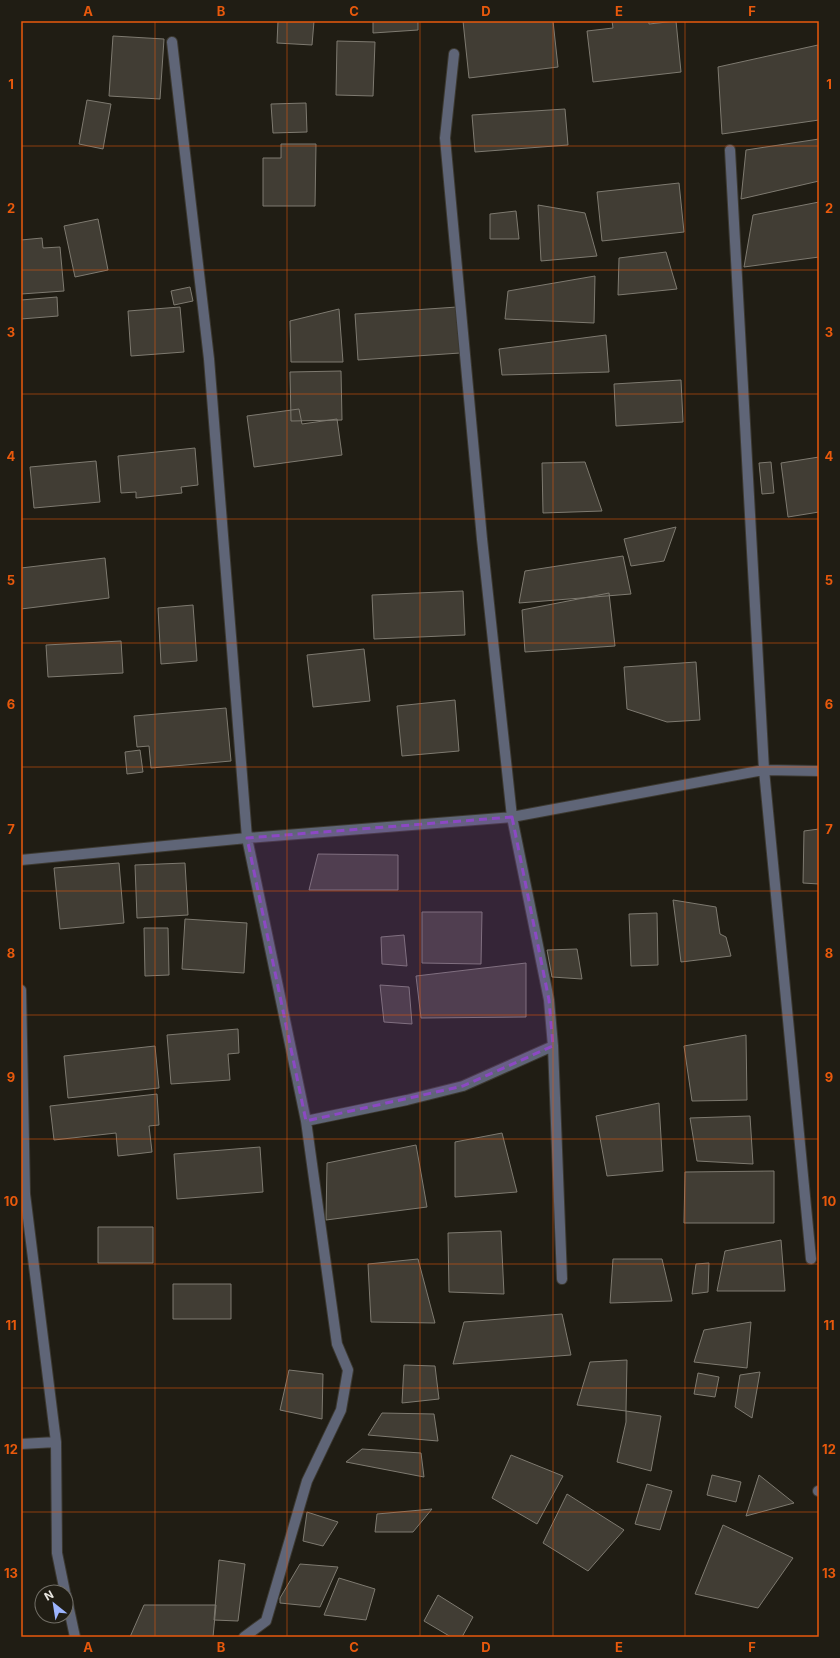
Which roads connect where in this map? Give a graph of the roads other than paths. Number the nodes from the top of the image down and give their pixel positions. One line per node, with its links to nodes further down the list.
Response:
1 (172, 42): 7 (street)
2 (454, 54): 6 (street)
3 (730, 150): 4 (street)
4 (764, 770): 5 (street); 6 (street); 12 (street)
5 (819, 771)
6 (512, 817): 7 (street); 10 (street)
7 (247, 838): 8 (street); 11 (street)
8 (21, 860)
9 (21, 990): 14 (street)
10 (553, 1046): 11 (street); 13 (street)
11 (306, 1121): 19 (street)
12 (811, 1259)
13 (562, 1279)
14 (56, 1442): 15 (street); 16 (street)
15 (21, 1444)
16 (63, 1584)
17 (72, 1624): 18 (street)
18 (75, 1637)
19 (244, 1637)

